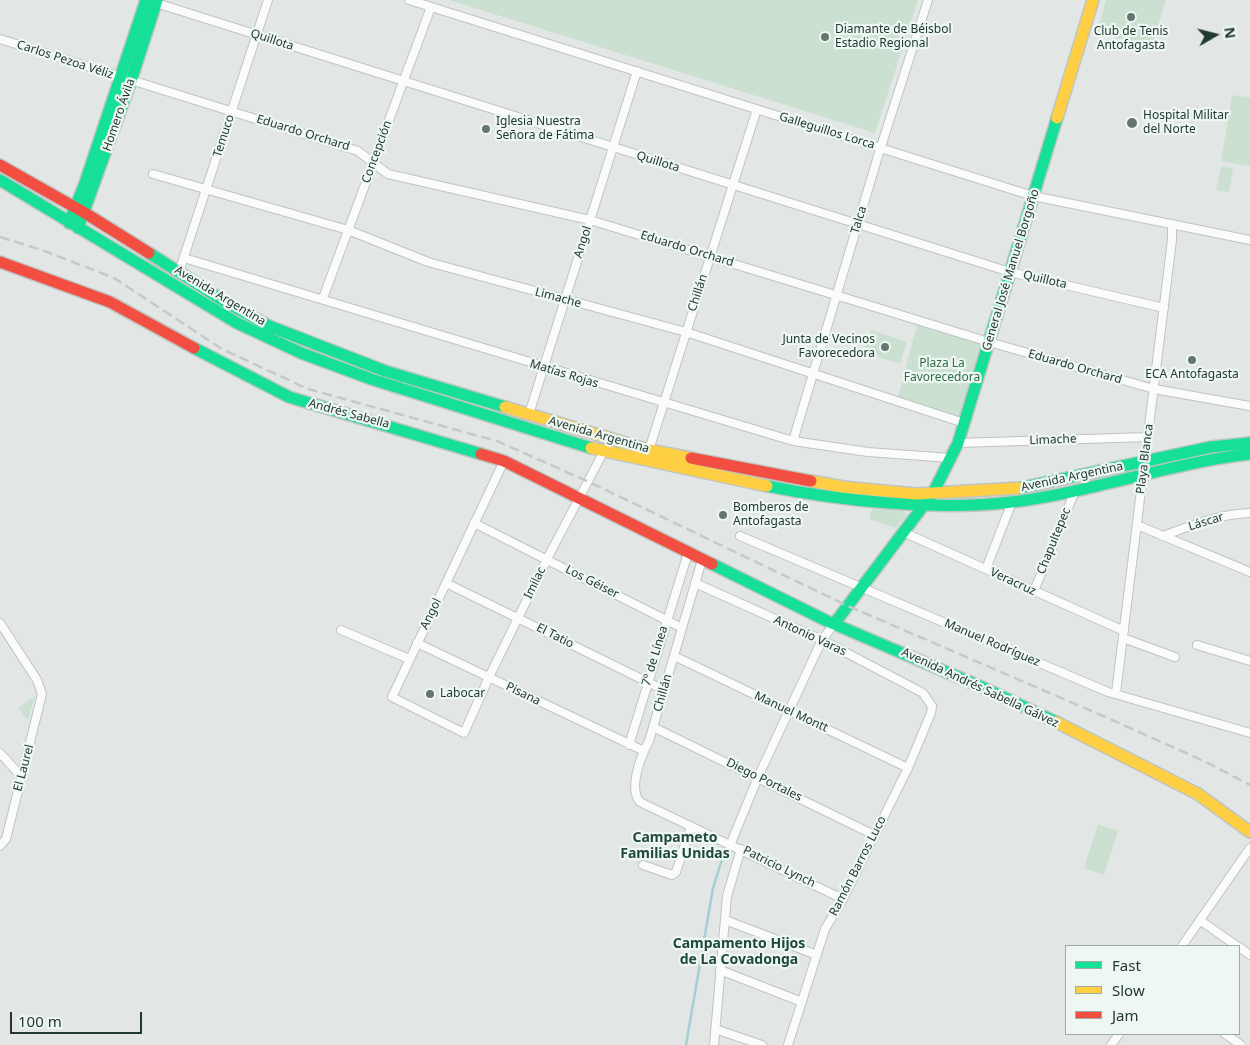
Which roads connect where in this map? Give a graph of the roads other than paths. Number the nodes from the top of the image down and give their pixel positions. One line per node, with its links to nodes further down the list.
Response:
1 (268, 0): 7 (street, Temuco)
2 (409, 0): 6 (street, Galleguillos Lorca)
3 (928, 0): 15 (street, Talca)
4 (1093, 0): 22 (main road, General José Manuel Borgoño)
5 (150, 1): 7 (street, Quillota); 10 (main road, Homero Ávila)
6 (431, 6): 9 (street, Galleguillos Lorca); 11 (street, Concepción)
7 (257, 35): 11 (street, Quillota); 13 (street, Temuco)
8 (0, 39): 10 (street, Carlos Pezoa Véliz)
9 (638, 71): 12 (street, Galleguillos Lorca); 14 (street, Angol)
10 (126, 79): 13 (street, Eduardo Orchard); 23 (main road, Homero Ávila)
11 (403, 82): 14 (street, Quillota); 16 (street, Concepción)
12 (757, 108): 15 (street, Galleguillos Lorca); 20 (street, Chillán)
13 (232, 111): 16 (street, Eduardo Orchard); 21 (street, Temuco)
14 (613, 148): 20 (street, Quillota); 24 (street, Angol)
15 (882, 148): 22 (street, Galleguillos Lorca); 26 (street, Talca)
16 (373, 164): 24 (street, Eduardo Orchard); 28 (street, Concepción)
17 (0, 165): 23 (main road, Avenida Argentina)
18 (153, 174): 21 (street, Limache)
19 (0, 180): 27 (main road, Avenida Argentina)
20 (732, 185): 26 (street, Quillota); 30 (street, Chillán)
21 (206, 188): 28 (street, Limache); 31 (street, Temuco)
22 (1033, 196): 25 (street, Galleguillos Lorca); 34 (main road, General José Manuel Borgoño)
23 (80, 211): 27 (main road, Homero Ávila); 33 (main road, Avenida Argentina)
24 (590, 220): 30 (street, Eduardo Orchard); 37 (street, Angol)
25 (1172, 224): 29 (street, Galleguillos Lorca); 38 (street, Playa Blanca)
26 (857, 225): 34 (street, Quillota); 35 (street, Talca)
27 (74, 226): 53 (main road, Avenida Argentina)
28 (348, 230): 36 (street, Concepción); 37 (street, Limache)
29 (1250, 240)
30 (710, 256): 35 (street, Eduardo Orchard); 39 (street, Chillán)
31 (184, 258): 33 (street, Temuco); 36 (street, Matías Rojas)
32 (0, 262): 57 (main road, Andrés Sabella)
33 (179, 272): 46 (main road, Avenida Argentina)
34 (1010, 272): 38 (street, Quillota); 40 (main road, General José Manuel Borgoño)
35 (836, 297): 40 (street, Eduardo Orchard); 42 (street, Talca)
36 (323, 298): 41 (street, Matías Rojas)
37 (565, 300): 39 (street, Limache); 41 (street, Angol)
38 (1164, 308): 43 (street, Playa Blanca)
39 (686, 332): 42 (street, Limache); 44 (street, Chillán)
40 (988, 342): 43 (street, Eduardo Orchard); 47 (main road, General José Manuel Borgoño)
41 (543, 368): 44 (street, Matías Rojas); 46 (street, Angol)
42 (813, 373): 47 (street, Limache); 50 (street, Talca)
43 (1154, 389): 45 (street, Eduardo Orchard); 48 (street, Playa Blanca)
44 (664, 404): 50 (street, Matías Rojas); 54 (street, Chillán)
45 (1250, 406)
46 (529, 414): 49 (main road, Avenida Argentina)
47 (964, 423): 51 (main road, General José Manuel Borgoño)
48 (1148, 437): 51 (street, Limache); 58 (street, Playa Blanca)
49 (617, 440): 53 (street, Imilac); 54 (main road, Avenida Argentina)
50 (794, 442): 56 (street, Matías Rojas)
51 (958, 443): 56 (main road, General José Manuel Borgoño)
52 (1250, 443): 58 (main road, Avenida Argentina)
53 (603, 450): 62 (street, Imilac); 64 (main road, Avenida Argentina)
54 (649, 450): 61 (main road, Avenida Argentina)
55 (1250, 454): 59 (main road, Avenida Argentina)
56 (950, 458): 61 (main road, General José Manuel Borgoño)
57 (504, 461): 62 (main road, Andrés Sabella); 66 (street, Angol)
58 (1145, 461): 59 (street, Playa Blanca); 61 (main road, Avenida Argentina)
59 (1143, 475): 60 (main road, Avenida Argentina); 67 (street, Playa Blanca)
60 (1075, 491): 63 (main road, Avenida Argentina); 79 (street, Chapultepec)
61 (933, 493): 64 (main road, General José Manuel Borgoño)
62 (579, 500): 71 (main road, Andrés Sabella); 72 (street, Imilac)
63 (1012, 502): 64 (main road, Avenida Argentina); 74 (street)
64 (923, 505): 68 (main road, General José Manuel Borgoño)
65 (1250, 513): 70 (street, Láscar)
66 (474, 524): 72 (street, Los Géiser); 76 (street, Angol)
67 (1137, 525): 70 (street); 87 (street, Playa Blanca)
68 (903, 532): 74 (street, Veracruz); 78 (main road, General José Manuel Borgoño)
69 (740, 536): 78 (street, Manuel Rodríguez)
70 (1163, 536): 75 (street)
71 (688, 553): 73 (main road, Andrés Sabella); 81 (street, 7º de Línea)
72 (547, 559): 80 (street, Imilac); 81 (street, Los Géiser)
73 (702, 560): 77 (street, Chillán); 83 (main road, Avenida Andrés Sabella Gálvez)
74 (986, 569): 79 (street, Veracruz)
75 (1250, 572)
76 (446, 583): 80 (street, El Tatio); 89 (street, Angol)
77 (695, 583): 84 (street, Chillán); 88 (street, Antonio Varas)
78 (862, 587): 83 (main road, General José Manuel Borgoño); 99 (street, Manuel Rodríguez)
79 (1034, 591): 87 (street, Veracruz)
80 (518, 618): 95 (street, Imilac); 96 (street, El Tatio)
81 (666, 620): 84 (street, Los Géiser); 96 (street, 7º de Línea)
82 (0, 623): 86 (street)
83 (834, 624): 88 (street); 112 (main road, Avenida Andrés Sabella Gálvez)
84 (682, 628): 91 (street, Chillán)
85 (341, 630): 93 (street)
86 (3, 635): 108 (street, El Laurel)
87 (1123, 635): 92 (street, Veracruz); 99 (street, Playa Blanca)
88 (822, 640): 98 (street, Antonio Varas); 100 (street)
89 (417, 643): 93 (street, Angol); 95 (street, Pisana)
90 (1197, 645): 94 (street)
91 (674, 656): 97 (street, Chillán); 100 (street, Manuel Montt)
92 (1175, 657)
93 (409, 659): 102 (street, Angol)
94 (1250, 661)
95 (488, 677): 102 (street, Imilac); 104 (street, Pisana)
96 (647, 683): 97 (street, El Tatio); 104 (street, 7º de Línea)
97 (664, 690): 101 (street, Chillán)
98 (923, 693): 107 (street, Ramón Barros Luco)
99 (1116, 693): 103 (street, Manuel Rodríguez)
100 (789, 711): 107 (street, Manuel Montt); 109 (street)
101 (653, 727): 105 (street, Chillán); 109 (street, Diego Portales)
102 (464, 733)
103 (1250, 733)
104 (629, 745): 105 (street)
105 (644, 750): 110 (street, Chillán)
106 (0, 753): 108 (street)
107 (908, 768): 113 (street, Ramón Barros Luco)
108 (21, 776): 115 (street, El Laurel)
109 (758, 777): 113 (street, Diego Portales); 114 (street)
110 (635, 797): 111 (street, Patricio Lynch)
111 (691, 826): 114 (street, Patricio Lynch); 118 (street)
112 (1250, 832)
113 (874, 835): 119 (street, Ramón Barros Luco)
114 (731, 843): 117 (street, Patricio Lynch)
115 (1, 846)
116 (1250, 848): 121 (street)
117 (741, 849): 119 (street, Patricio Lynch); 120 (street)
118 (643, 865)
119 (843, 899): 124 (street, Ramón Barros Luco)
120 (725, 920): 124 (street); 125 (street)
121 (1201, 920): 122 (street); 123 (street)
122 (1183, 945)
123 (1235, 945)
124 (817, 955): 126 (street, Ramón Barros Luco)
125 (720, 970): 126 (street); 127 (street)
126 (802, 1002): 131 (street, Ramón Barros Luco)
127 (715, 1029): 129 (street); 130 (street)
128 (1226, 1035): 132 (street)
129 (714, 1045)
130 (762, 1045)
131 (788, 1045)
132 (1241, 1045)

